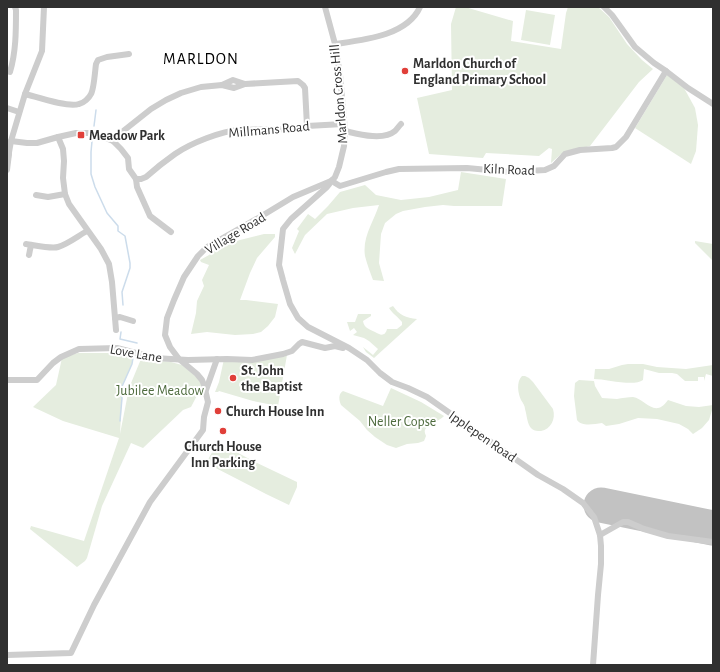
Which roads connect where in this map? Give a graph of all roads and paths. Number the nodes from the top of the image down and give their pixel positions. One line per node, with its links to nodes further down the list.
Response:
1 (15, 7): 9 (street)
2 (44, 7): 10 (street)
3 (325, 7): 6 (street, Marldon Cross Hill)
4 (420, 7): 6 (street)
5 (604, 7): 8 (street)
6 (335, 44): 14 (street, Marldon Cross Hill)
7 (129, 54): 10 (street)
8 (666, 70): 11 (street); 24 (street, Kiln Road)
9 (10, 72)
10 (25, 94): 13 (street)
11 (713, 104)
12 (7, 108): 13 (street)
13 (20, 109): 19 (street)
14 (343, 124): 16 (street, Millmans Road); 17 (street, Marldon Cross Hill)
15 (401, 124): 17 (street)
16 (307, 126): 20 (street); 23 (street, Millmans Road)
17 (345, 131): 24 (street, Marldon Cross Hill)
18 (58, 137): 19 (street); 20 (street); 26 (street)
19 (11, 141): 21 (street); 22 (street)
20 (113, 141): 23 (street)
21 (8, 158)
22 (7, 170)
23 (136, 178): 28 (street)
24 (332, 180): 33 (street, Ipplepen Road); 34 (street, Village Road)
25 (43, 189): 26 (street)
26 (65, 194): 27 (street)
27 (87, 231): 29 (street); 30 (street)
28 (171, 232)
29 (29, 255)
30 (115, 318): 31 (street); 32 (street)
31 (133, 321)
32 (116, 330)
33 (349, 348): 35 (street, Love Lane); 38 (street, Ipplepen Road)
34 (179, 359): 35 (street, Love Lane); 36 (street, Love Lane); 37 (street, Village Road)
35 (217, 359): 37 (street)
36 (7, 380)
37 (206, 390): 40 (street)
38 (600, 535): 39 (street); 41 (street, Ipplepen Road)
39 (713, 542)
40 (7, 655)
41 (593, 665)

